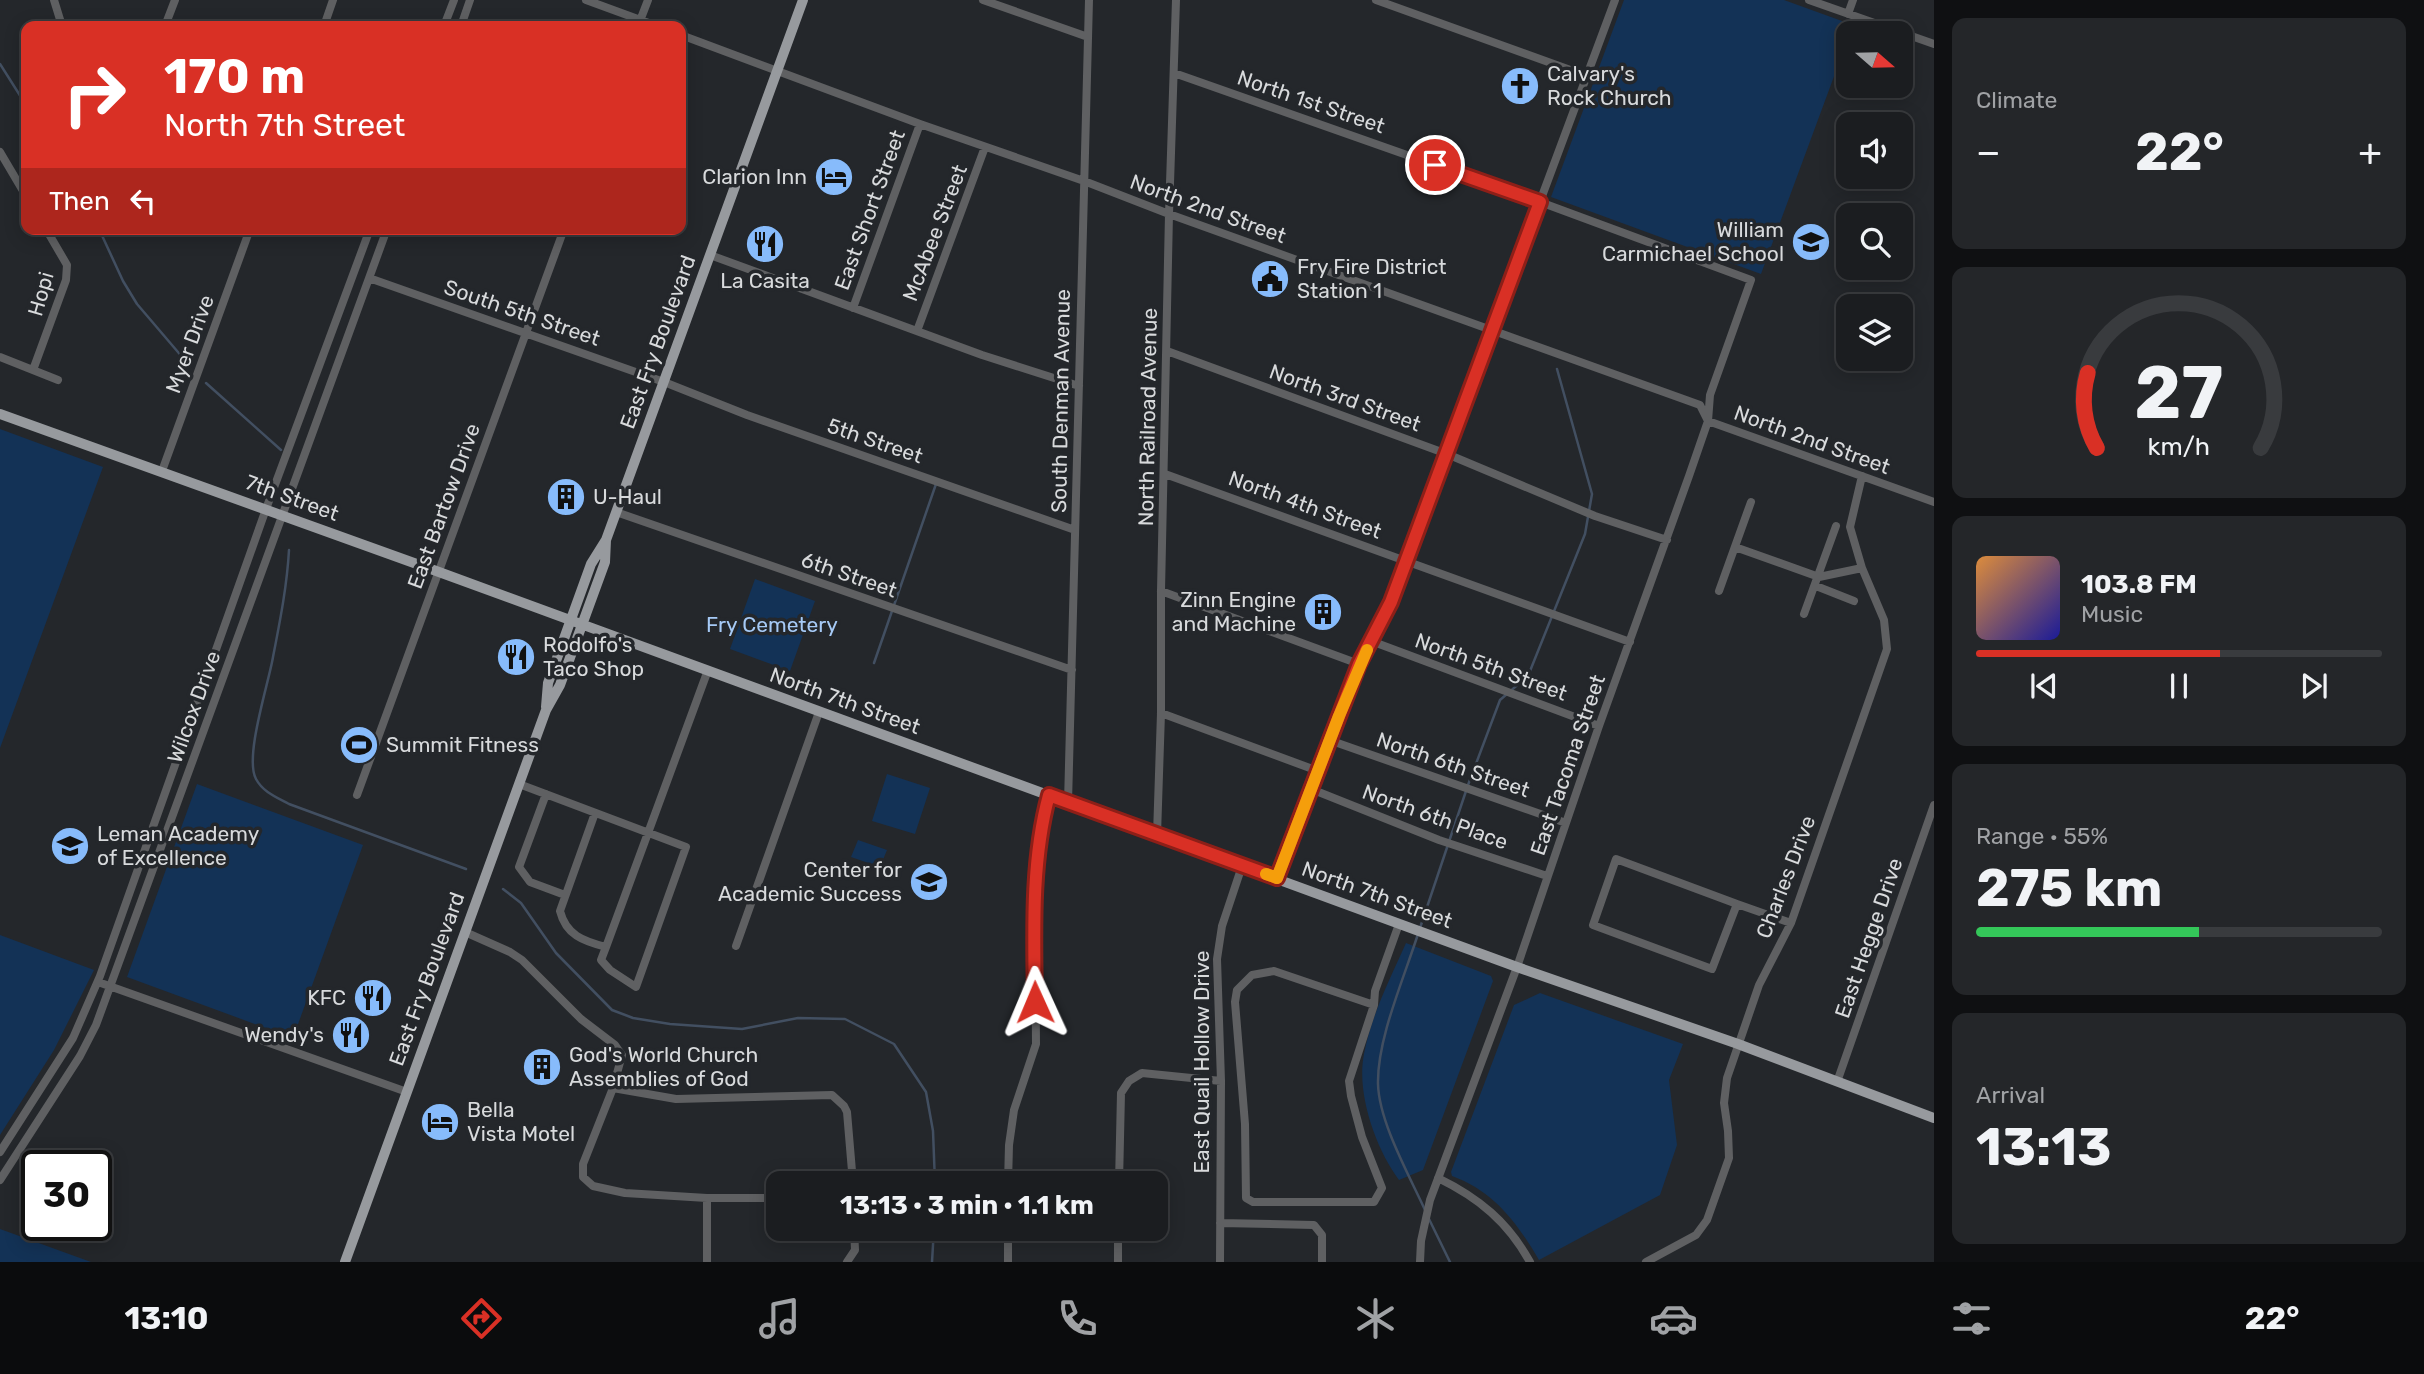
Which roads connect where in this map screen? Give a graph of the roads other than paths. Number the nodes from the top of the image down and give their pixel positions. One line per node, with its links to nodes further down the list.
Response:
1 (54, 0): 17 (street)
2 (175, 0): 18 (street)
3 (333, 0): 19 (street)
4 (454, 0): 20 (street)
5 (470, 0): 21 (street)
6 (586, 0): 22 (street)
7 (648, 0): 23 (street)
8 (803, 0): 27 (main road, East Fry Boulevard)
9 (983, 0): 25 (street)
10 (1089, 0): 25 (street, South Denman Avenue)
11 (1176, 0): 28 (street, North Railroad Avenue)
12 (1376, 0): 29 (street)
13 (1615, 0): 29 (street)
14 (1810, 0): 16 (street)
15 (1853, 0): 16 (street)
16 (1849, 14): 26 (street)
17 (60, 21)
18 (167, 21)
19 (326, 21)
20 (446, 21)
21 (463, 21)
22 (634, 21)
23 (640, 21)
24 (686, 37): 27 (street, North 2nd Street)
25 (1088, 37): 33 (street, South Denman Avenue)
26 (1934, 44)
27 (779, 70): 30 (street, North 2nd Street); 42 (main road, East Fry Boulevard)
28 (1174, 73): 35 (street, North 1st Street); 36 (street, North Railroad Avenue)
29 (1587, 76): 35 (street)
30 (920, 124): 31 (street, North 2nd Street); 45 (street, East Short Street)
31 (985, 147): 33 (street, North 2nd Street); 46 (street, McAbee Street)
32 (0, 152): 34 (street)
33 (1084, 181): 36 (street, North 2nd Street); 54 (street, South Denman Avenue)
34 (21, 188)
35 (1540, 202): 44 (street, North 1st Street); 47 (street)
36 (1169, 214): 47 (street, North 2nd Street); 49 (street, North Railroad Avenue)
37 (50, 235): 51 (street, Hopi)
38 (248, 235): 58 (street, Myer Drive)
39 (368, 235): 63 (street, Wilcox Drive)
40 (385, 235): 43 (street, Wilcox Drive)
41 (562, 235): 48 (street, East Bartow Drive)
42 (710, 255): 45 (street); 53 (main road, East Fry Boulevard)
43 (369, 278): 48 (street, South 5th Street); 65 (street, Wilcox Drive)
44 (1751, 280): 56 (street, East Tacoma Street)
45 (853, 308): 46 (street)
46 (917, 331): 54 (street)
47 (1493, 331): 56 (street, North 2nd Street); 57 (street)
48 (526, 333): 53 (street, South 5th Street); 73 (street, East Bartow Drive)
49 (1167, 351): 57 (street, North 3rd Street); 59 (street, North Railroad Avenue)
50 (0, 357): 51 (street)
51 (33, 370): 52 (street)
52 (58, 380)
53 (664, 382): 64 (main road, East Fry Boulevard); 67 (street, 5th Street)
54 (1079, 386): 67 (street, South Denman Avenue)
55 (0, 414): 58 (main road, 7th Street)
56 (1708, 421): 60 (street, North 2nd Street); 69 (street, East Tacoma Street)
57 (1447, 454): 69 (street, North 3rd Street); 71 (street)
58 (162, 471): 63 (main road, 7th Street)
59 (1165, 474): 71 (street, North 4th Street); 75 (street, North Railroad Avenue)
60 (1862, 476): 62 (street, North 2nd Street); 72 (street, Charles Drive)
61 (1751, 502): 70 (street)
62 (1934, 502)
63 (266, 509): 65 (main road, 7th Street); 114 (street, Wilcox Drive)
64 (616, 512): 68 (main road, East Fry Boulevard); 85 (street, 6th Street)
65 (283, 515): 73 (main road, 7th Street); 115 (street, Wilcox Drive)
66 (1836, 526): 74 (street)
67 (1075, 530): 85 (street, South Denman Avenue)
68 (606, 540): 79 (main road, East Fry Boulevard); 80 (main road, East Fry Boulevard)
69 (1667, 540): 82 (street, East Tacoma Street)
70 (1735, 547): 74 (street); 76 (street)
71 (1407, 560): 81 (street); 82 (street, North 4th Street)
72 (1862, 568): 74 (street); 108 (street, Charles Drive)
73 (439, 572): 79 (main road, 7th Street); 95 (street, East Bartow Drive)
74 (1817, 582): 77 (street); 78 (street)
75 (1161, 591): 83 (street); 88 (street, North Railroad Avenue)
76 (1719, 591)
77 (1854, 601)
78 (1804, 614)
79 (571, 620): 80 (main road, North 7th Street); 86 (main road, East Fry Boulevard)
80 (583, 624): 84 (main road, North 7th Street); 86 (main road, East Fry Boulevard)
81 (1371, 641): 83 (street); 89 (street, North 5th Street)
82 (1630, 642): 89 (street, East Tacoma Street)
83 (1359, 664): 90 (street)
84 (708, 670): 87 (main road, North 7th Street); 101 (street)
85 (1072, 670): 97 (street, South Denman Avenue)
86 (546, 709): 92 (main road, East Fry Boulevard)
87 (819, 712): 96 (main road, North 7th Street); 111 (street)
88 (1161, 713): 91 (street); 102 (street, North Railroad Avenue)
89 (1599, 726): 100 (street, East Tacoma Street)
90 (1329, 740): 91 (street); 100 (street, North 6th Street)
91 (1318, 771): 93 (street)
92 (519, 784): 94 (street); 110 (main road, East Fry Boulevard)
93 (1311, 789): 104 (street, North 6th Place); 105 (street)
94 (546, 794): 99 (street); 106 (street)
95 (357, 795)
96 (1049, 795): 97 (main road, North 7th Street); 127 (street)
97 (1068, 803): 102 (main road, North 7th Street)
98 (1934, 805): 121 (street, East Hegge Drive)
99 (595, 813): 101 (street); 106 (street)
100 (1566, 823): 104 (street, East Tacoma Street)
101 (648, 833): 112 (street); 112 (street)
102 (1157, 835): 103 (main road, North 7th Street)
103 (1242, 866): 105 (main road, North 7th Street); 117 (street, East Quail Hollow Drive)
104 (1547, 876): 113 (street, East Tacoma Street)
105 (1277, 878): 109 (main road, North 7th Street)
106 (565, 895): 112 (street)
107 (1737, 904): 107 (street); 108 (street)
108 (1791, 923): 119 (street, Charles Drive)
109 (1399, 924): 113 (main road, North 7th Street); 116 (street)
110 (465, 932): 122 (street); 123 (main road, East Fry Boulevard)
111 (736, 946)
112 (606, 947)
113 (1517, 967): 119 (main road, North 7th Street); 129 (street, East Tacoma Street)
114 (98, 982): 115 (street); 125 (street, Wilcox Drive)
115 (111, 987): 123 (street); 130 (street, Wilcox Drive)
116 (1374, 1005): 118 (street); 118 (street)
117 (1218, 1017): 118 (street); 120 (street, East Quail Hollow Drive)
118 (1236, 1018)
119 (1738, 1044): 121 (main road, North 7th Street); 146 (street, Charles Drive)
120 (1221, 1081): 128 (street); 133 (street, East Quail Hollow Drive)
121 (1838, 1082): 124 (main road, North 7th Street)
122 (612, 1088): 126 (street); 131 (street)
123 (407, 1092): 137 (main road, East Fry Boulevard)
124 (1934, 1118)
125 (0, 1152)
126 (852, 1171)
127 (1009, 1171)
128 (1119, 1171)
129 (1438, 1178): 144 (street, East Tacoma Street); 145 (street)
130 (0, 1180)
131 (707, 1198): 132 (street); 138 (street)
132 (766, 1198)
133 (1220, 1223): 142 (street, East Quail Hollow Drive); 143 (street)
134 (855, 1241): 139 (street)
135 (1008, 1241): 140 (street)
136 (1118, 1241): 141 (street)
137 (345, 1262)
138 (706, 1262)
139 (847, 1262)
140 (1008, 1262)
141 (1118, 1262)
142 (1220, 1262)
143 (1322, 1262)
144 (1420, 1262)
145 (1530, 1262)
146 (1646, 1262)

